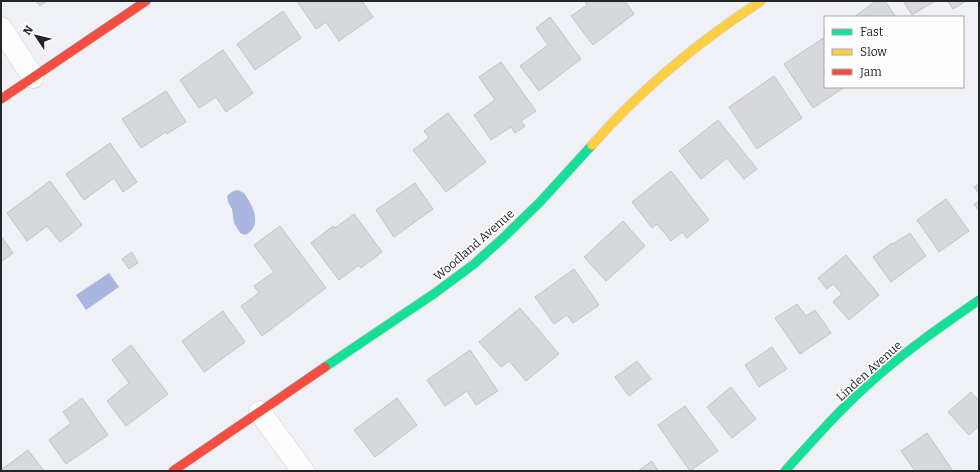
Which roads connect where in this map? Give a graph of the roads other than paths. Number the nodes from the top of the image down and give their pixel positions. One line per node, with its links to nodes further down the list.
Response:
1 (146, 1): 4 (street)
2 (761, 1): 7 (street, Woodland Avenue)
3 (1, 28): 4 (street)
4 (34, 77): 5 (street)
5 (1, 99)
6 (979, 300): 10 (street, Linden Avenue)
7 (260, 412): 8 (street, Woodland Avenue); 9 (street)
8 (173, 471)
9 (303, 471)
10 (786, 471)

